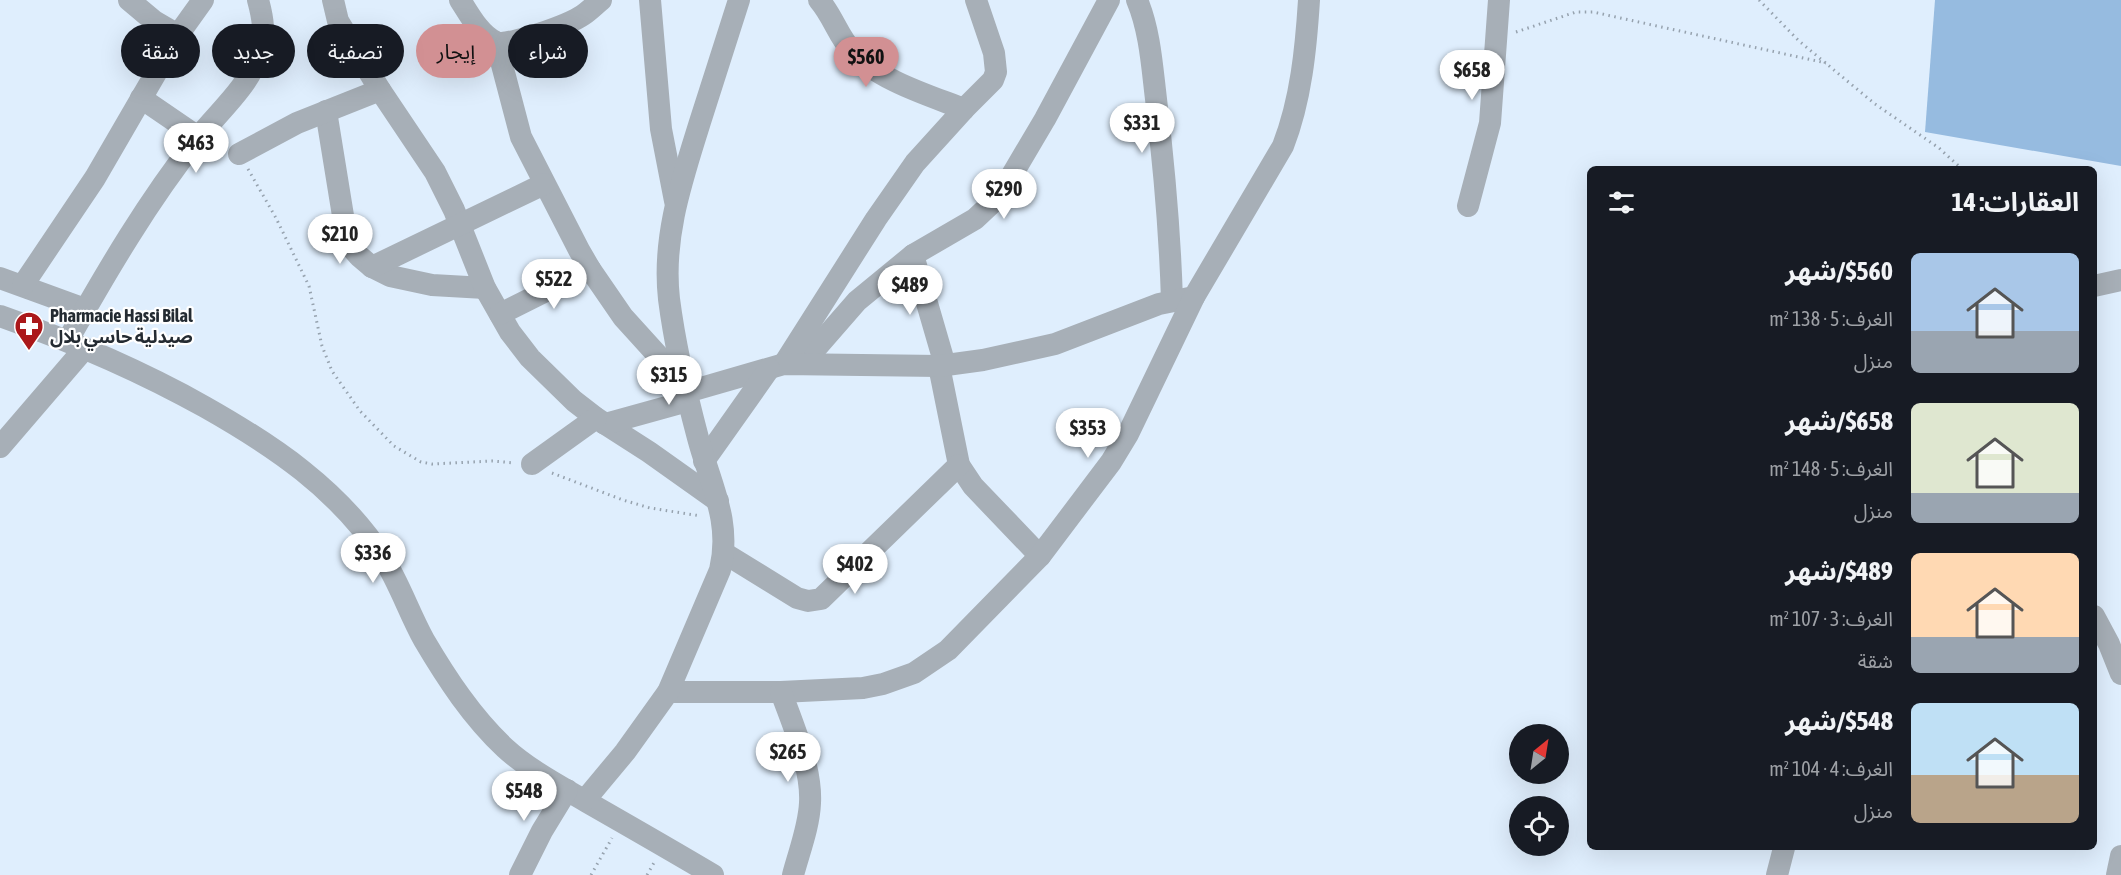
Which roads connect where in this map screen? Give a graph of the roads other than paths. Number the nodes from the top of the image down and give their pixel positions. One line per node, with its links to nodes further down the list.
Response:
1 (129, 0): 15 (street)
2 (203, 0): 16 (street)
3 (258, 0): 24 (street)
4 (333, 0): 20 (street)
5 (460, 0): 17 (street)
6 (601, 0): 18 (street)
7 (650, 0): 27 (street)
8 (739, 0): 27 (street)
9 (819, 0): 22 (street)
10 (976, 0): 22 (street)
11 (1108, 0): 30 (street)
12 (1137, 0): 38 (street)
13 (1499, 0): 28 (street)
14 (1304, 4): 38 (street)
15 (159, 24)
16 (186, 24)
17 (477, 24)
18 (496, 42): 26 (street)
19 (153, 78): 21 (street)
20 (380, 90): 23 (street); 29 (street)
21 (141, 98): 24 (street); 35 (street)
22 (964, 109): 43 (street)
23 (326, 111): 25 (street); 31 (street)
24 (198, 137): 39 (street)
25 (239, 154)
26 (544, 183): 29 (street); 32 (street)
27 (675, 202): 45 (street)
28 (1468, 206)
29 (460, 224): 31 (street); 37 (street)
30 (913, 255): 43 (street); 44 (street)
31 (372, 267): 37 (street)
32 (590, 269): 40 (street); 45 (street)
33 (0, 278): 35 (street)
34 (2121, 280): 36 (street)
35 (23, 285): 39 (street)
36 (2097, 285)
37 (485, 288): 40 (street)
38 (1183, 299): 44 (street); 53 (street)
39 (85, 309): 42 (street)
40 (500, 314): 46 (street)
41 (0, 316): 42 (street)
42 (77, 344): 47 (street); 58 (street)
43 (785, 365): 44 (street); 45 (street); 48 (street)
44 (942, 366): 50 (street)
45 (686, 391): 46 (street); 48 (street)
46 (600, 421): 49 (street); 51 (street)
47 (0, 447)
48 (704, 461): 51 (street)
49 (532, 464)
50 (959, 465): 52 (street); 53 (street)
51 (720, 510): 52 (street)
52 (724, 553): 56 (street)
53 (1040, 556): 57 (street)
54 (2097, 622): 55 (street)
55 (2121, 674)
56 (668, 692): 57 (street); 58 (street)
57 (781, 692): 63 (street)
58 (576, 795): 61 (street); 62 (street)
59 (1783, 850): 64 (street)
60 (2121, 856): 65 (street)
61 (709, 874)
62 (519, 875)
63 (793, 875)
64 (1777, 875)
65 (2117, 875)

